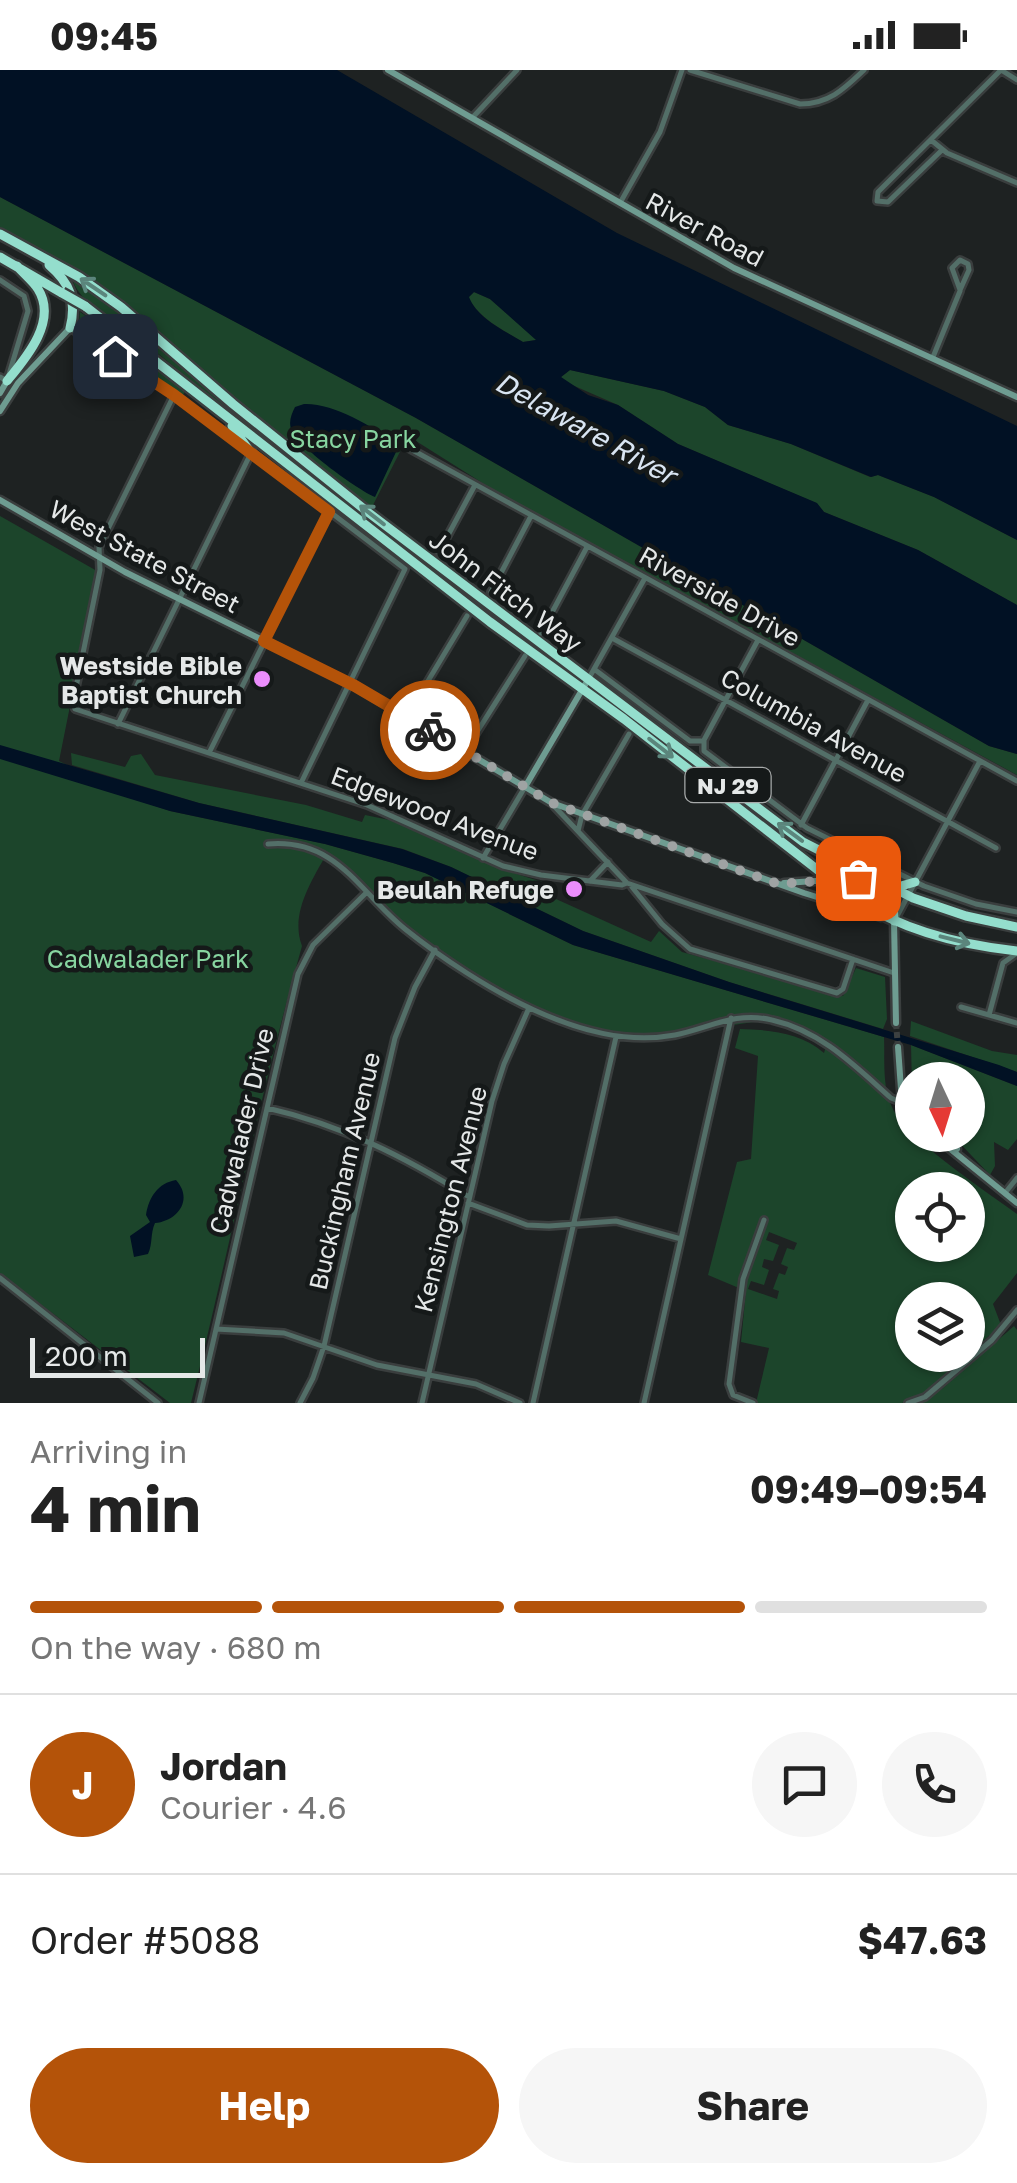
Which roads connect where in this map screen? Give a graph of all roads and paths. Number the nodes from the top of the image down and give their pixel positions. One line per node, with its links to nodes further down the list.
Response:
1 (388, 70): 7 (main road, River Road)
2 (517, 70): 7 (street)
3 (686, 70): 4 (street); 11 (street)
4 (864, 70)
5 (1002, 70): 6 (street); 8 (street)
6 (1017, 80)
7 (473, 117): 11 (main road, River Road)
8 (931, 140): 9 (street); 9 (street)
9 (942, 150): 10 (street)
10 (1017, 183)
11 (619, 205): 18 (main road, River Road)
12 (0, 234): 17 (highway); 43 (highway, John Fitch Way / NJ 29, one-way to 12)
13 (0, 256): 14 (highway, John Fitch Way / NJ 29)
14 (16, 266): 19 (highway); 22 (highway, John Fitch Way / NJ 29, bridge)
15 (0, 280): 19 (street)
16 (960, 290): 16 (street); 18 (street)
17 (70, 328): 21 (street); 24 (main road)
18 (933, 357): 23 (main road, River Road)
19 (3, 379): 20 (main road)
20 (0, 393)
21 (174, 395): 26 (street); 33 (street)
22 (202, 396): 26 (highway); 45 (highway, John Fitch Way / NJ 29)
23 (1017, 397)
24 (0, 411)
25 (404, 446): 27 (street, Riverside Drive)
26 (252, 453): 29 (street); 36 (street)
27 (476, 486): 30 (street, Riverside Drive); 32 (street)
28 (0, 500): 33 (main road, West State Street)
29 (329, 512): 41 (street); 44 (street)
30 (532, 516): 31 (street, Riverside Drive); 35 (street)
31 (587, 546): 34 (street, Riverside Drive); 38 (street)
32 (440, 552)
33 (99, 558): 36 (main road, West State Street); 49 (street, Edgewood Avenue)
34 (645, 578): 39 (street); 40 (street, Riverside Drive)
35 (491, 592)
36 (180, 599): 41 (main road, West State Street); 49 (street)
37 (467, 616): 48 (street)
38 (541, 632)
39 (612, 638): 43 (street); 46 (street, Columbia Avenue)
40 (758, 640): 46 (street); 47 (street, Riverside Drive)
41 (264, 641): 44 (main road, West State Street); 53 (street)
42 (524, 656): 52 (street)
43 (592, 674): 45 (main road); 51 (street); 70 (highway, John Fitch Way / NJ 29, one-way to 43)
44 (350, 683): 48 (main road, West State Street); 57 (street)
45 (583, 690): 58 (main road); 69 (highway, John Fitch Way / NJ 29, one-way to 69)
46 (724, 700): 51 (street); 54 (street, Columbia Avenue)
47 (868, 700): 54 (street); 55 (street, Riverside Drive)
48 (406, 716): 52 (main road, West State Street)
49 (118, 724): 53 (street, Edgewood Avenue)
50 (629, 734): 60 (street)
51 (704, 740): 62 (street)
52 (465, 751): 58 (main road, West State Street)
53 (209, 753): 57 (street, Edgewood Avenue)
54 (836, 760): 61 (street, Columbia Avenue); 62 (street)
55 (980, 761): 56 (street, Riverside Drive); 61 (street)
56 (1017, 781)
57 (301, 783): 66 (street, Edgewood Avenue)
58 (525, 786): 59 (main road, West State Street); 66 (street)
59 (552, 803): 60 (main road); 63 (street, West State Street)
60 (582, 815): 63 (street); 74 (main road)
61 (947, 820): 65 (street, Columbia Avenue); 72 (street)
62 (801, 824): 72 (street)
63 (578, 831): 67 (street, West State Street)
64 (268, 844): 76 (street)
65 (996, 848)
66 (483, 858): 71 (street, Edgewood Avenue)
67 (608, 862): 71 (street); 73 (street, West State Street)
68 (858, 878): 69 (highway); 70 (highway); 78 (highway)
69 (831, 880): 74 (main road); 78 (highway, John Fitch Way / NJ 29)
70 (874, 880): 75 (highway, John Fitch Way / NJ 29)
71 (590, 881): 73 (street, Edgewood Avenue)
72 (915, 882): 75 (highway); 77 (street); 79 (street)
73 (629, 884): 85 (street, Edgewood Avenue); 85 (street, West State Street)
74 (778, 884): 80 (main road)
75 (888, 887): 77 (highway, John Fitch Way / NJ 29); 80 (highway)
76 (367, 892): 83 (street); 98 (street, Cadwalader Drive)
77 (909, 896): 80 (street); 81 (highway, John Fitch Way / NJ 29)
78 (855, 899): 80 (highway, John Fitch Way / NJ 29)
79 (1017, 912)
80 (891, 919): 82 (highway, NJ 29, one-way to 82); 87 (main road)
81 (1017, 926)
82 (989, 948): 84 (highway, NJ 29); 86 (street)
83 (435, 950): 89 (street); 99 (street, Buckingham Avenue)
84 (1017, 952): 86 (street)
85 (853, 959): 87 (street, Edgewood Avenue)
86 (1001, 968): 90 (street)
87 (894, 972): 92 (main road)
88 (961, 1007): 90 (street)
89 (528, 1008): 94 (street); 105 (street, Kensington Avenue)
90 (990, 1015): 93 (street)
91 (732, 1018): 94 (street); 97 (street); 109 (street)
92 (896, 1023)
93 (1017, 1023)
94 (616, 1036): 108 (street)
95 (898, 1047): 96 (main road)
96 (899, 1062)
97 (895, 1099)
98 (268, 1108): 99 (street); 112 (street, Cadwalader Drive)
99 (371, 1142): 105 (street); 113 (street, Buckingham Avenue)
100 (956, 1152): 102 (main road)
101 (959, 1152): 102 (main road)
102 (964, 1158): 104 (main road)
103 (1017, 1178): 104 (street)
104 (1005, 1193): 106 (main road)
105 (469, 1200): 108 (street); 114 (street, Kensington Avenue)
106 (1017, 1203)
107 (764, 1220): 123 (street)
108 (573, 1225): 109 (street); 121 (street)
109 (681, 1239): 122 (street)
110 (0, 1278): 116 (street)
111 (1015, 1316): 115 (street)
112 (216, 1328): 113 (street); 117 (street, Cadwalader Drive)
113 (324, 1346): 114 (street); 118 (street, Buckingham Avenue)
114 (428, 1374): 119 (street, Kensington Avenue); 120 (street)
115 (926, 1400): 124 (street)
116 (158, 1403)
117 (199, 1403)
118 (300, 1403)
119 (422, 1403)
120 (520, 1403)
121 (534, 1403)
122 (644, 1403)
123 (753, 1403)
124 (908, 1403)

